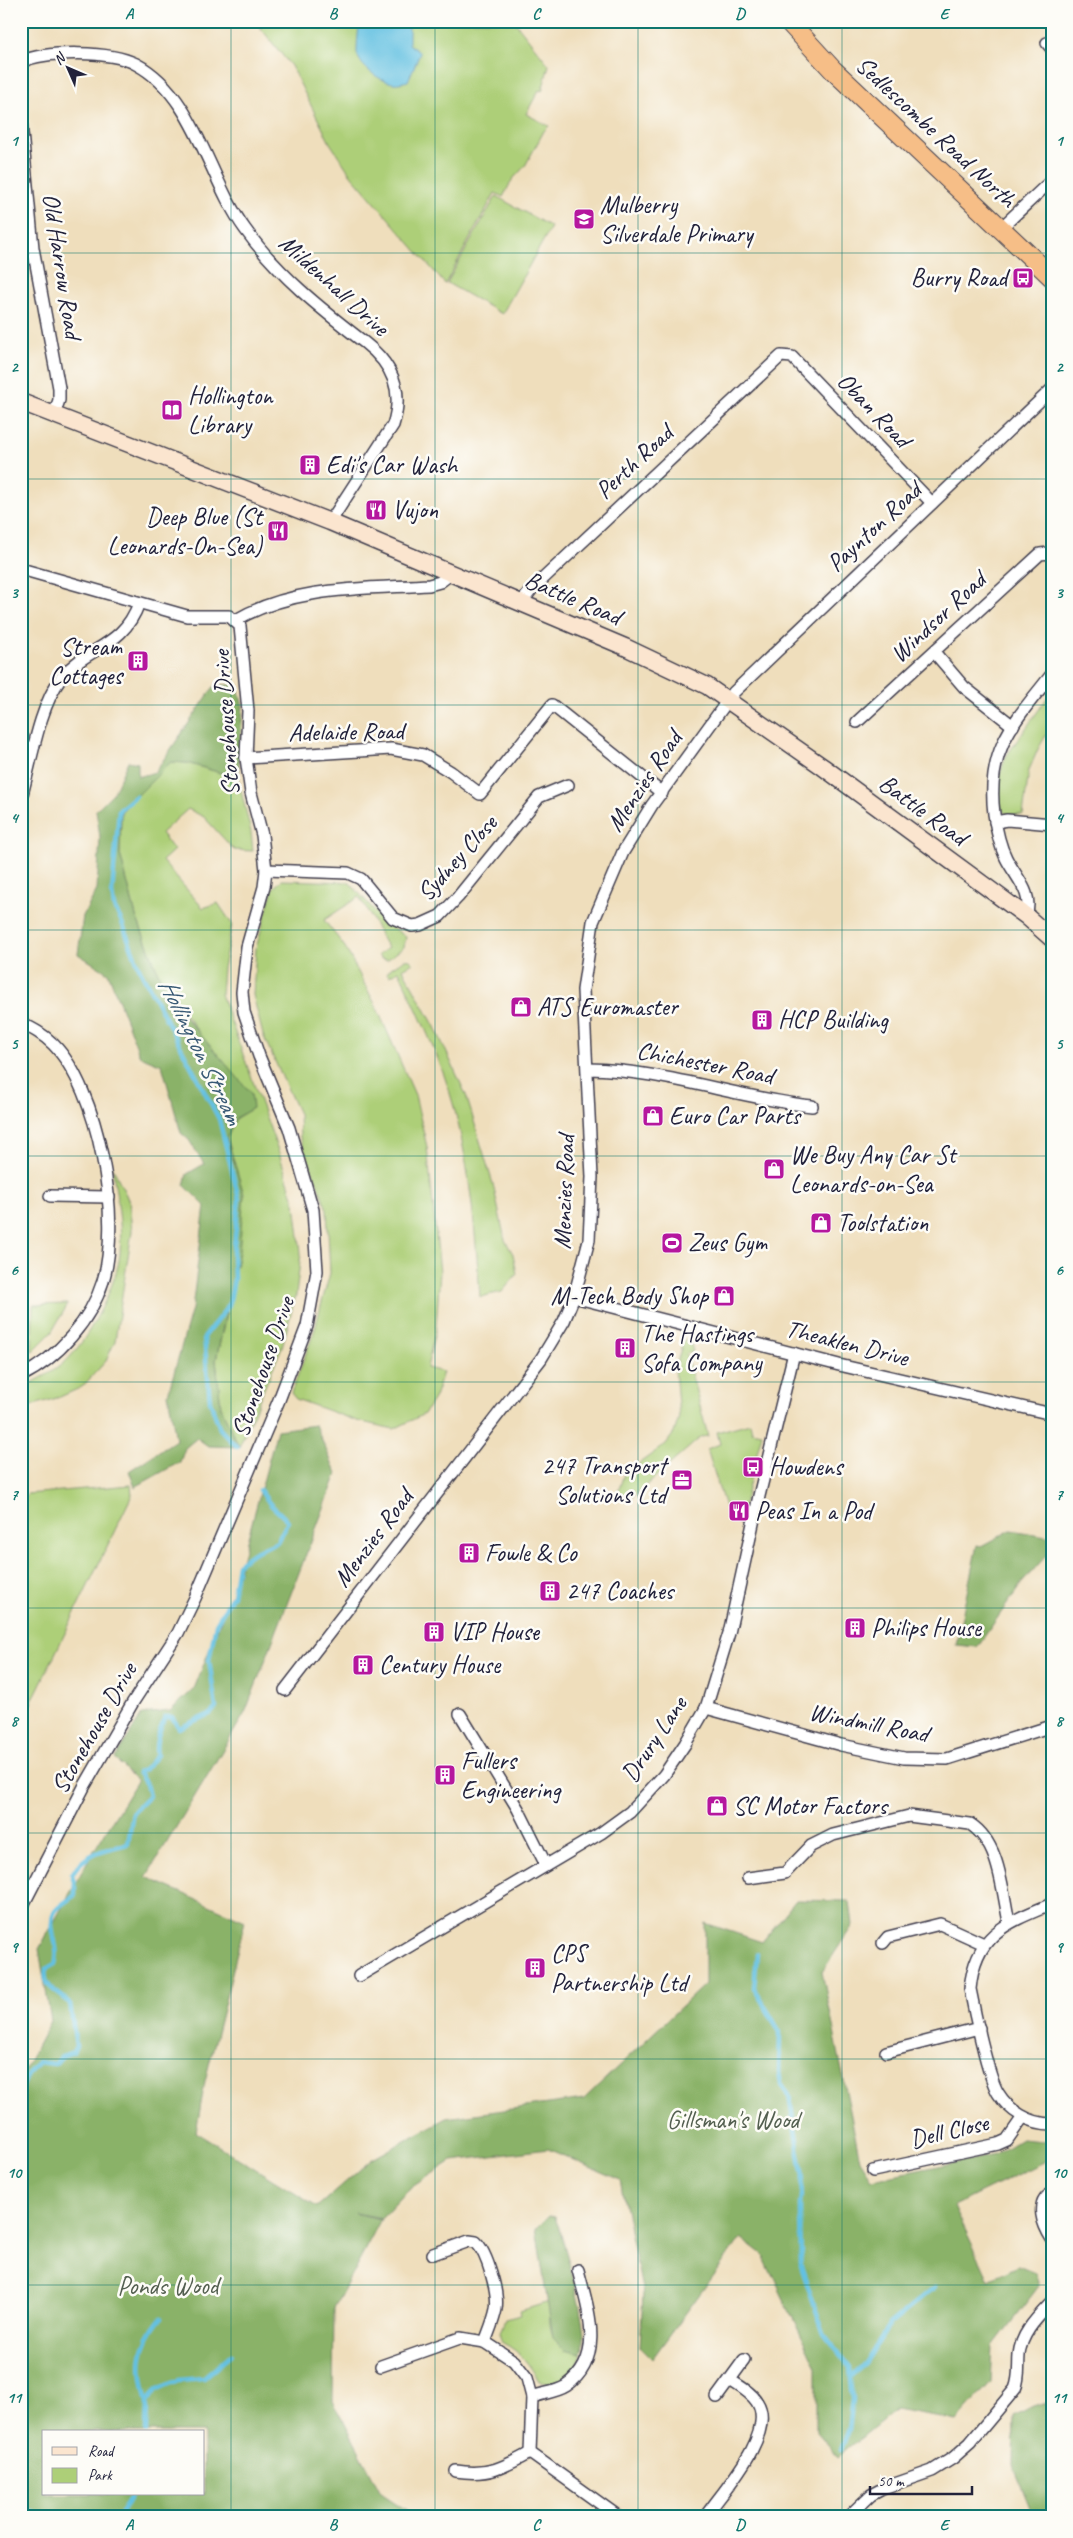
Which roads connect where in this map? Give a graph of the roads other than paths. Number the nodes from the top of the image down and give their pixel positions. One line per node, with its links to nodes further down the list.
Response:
1 (788, 21): 5 (highway, Sedlescombe Road North)
2 (21, 62): 12 (street, Mildenhall Drive)
3 (21, 122): 10 (street, Old Harrow Road)
4 (1052, 180): 5 (street)
5 (1002, 228): 6 (highway, Sedlescombe Road North)
6 (1052, 277)
7 (780, 356): 11 (street, Oban Road); 17 (street, Perth Road)
8 (1052, 389): 11 (street, Paynton Road)
9 (21, 402): 10 (main road, Battle Road)
10 (54, 415): 12 (main road, Battle Road)
11 (932, 503): 21 (street, Paynton Road)
12 (330, 522): 15 (main road, Battle Road)
13 (1052, 556): 19 (street, Windsor Road)
14 (21, 569): 16 (street)
15 (452, 573): 17 (main road, Battle Road); 18 (street)
16 (139, 603): 18 (street); 27 (street)
17 (522, 603): 21 (main road, Battle Road)
18 (236, 620): 24 (street, Stonehouse Drive)
19 (934, 652): 22 (street, Windsor Road); 23 (street)
20 (1052, 674): 23 (street)
21 (728, 699): 26 (street, Menzies Road); 31 (main road, Battle Road)
22 (857, 722)
23 (1013, 726): 28 (street)
24 (246, 758): 26 (street, Adelaide Road); 30 (street, Stonehouse Drive)
25 (568, 785): 30 (street, Sydney Close)
26 (662, 792): 34 (street, Menzies Road)
27 (21, 798)
28 (995, 822): 29 (street); 31 (street)
29 (1052, 824)
30 (266, 870): 49 (street, Stonehouse Drive)
31 (1026, 916): 32 (main road, Battle Road)
32 (1052, 939)
33 (21, 1023): 37 (street)
34 (588, 1068): 35 (street, Chichester Road); 38 (street, Menzies Road)
35 (812, 1106)
36 (50, 1196): 37 (street)
37 (109, 1197): 40 (street)
38 (574, 1297): 39 (street, Theaklen Drive); 42 (street, Menzies Road)
39 (794, 1353): 41 (street, Theaklen Drive); 43 (street, Drury Lane)
40 (21, 1376)
41 (1052, 1414)
42 (285, 1690)
43 (706, 1708): 45 (street, Windmill Road); 46 (street, Drury Lane)
44 (460, 1714): 46 (street)
45 (1052, 1726)
46 (546, 1865): 53 (street, Drury Lane)
47 (748, 1878): 50 (street)
48 (1052, 1904): 50 (street)
49 (21, 1909)
50 (1009, 1922): 52 (street)
51 (883, 1943): 52 (street)
52 (984, 1944): 54 (street)
53 (359, 1976)
54 (980, 2028): 55 (street); 56 (street)
55 (886, 2052)
56 (1023, 2117): 57 (street); 58 (street, Dell Close)
57 (1052, 2124)
58 (873, 2170)
59 (1052, 2193): 60 (street)
60 (1052, 2239)
61 (432, 2254): 64 (street)
62 (578, 2270): 68 (street)
63 (1052, 2302): 75 (street)
64 (485, 2342): 66 (street); 68 (street)
65 (744, 2360): 67 (street)
66 (381, 2366)
67 (730, 2380): 69 (street); 74 (street)
68 (532, 2396): 70 (street)
69 (717, 2397)
70 (530, 2453): 71 (street); 72 (street)
71 (456, 2471)
72 (601, 2512): 73 (street)
73 (619, 2517)
74 (705, 2517)
75 (848, 2517)

